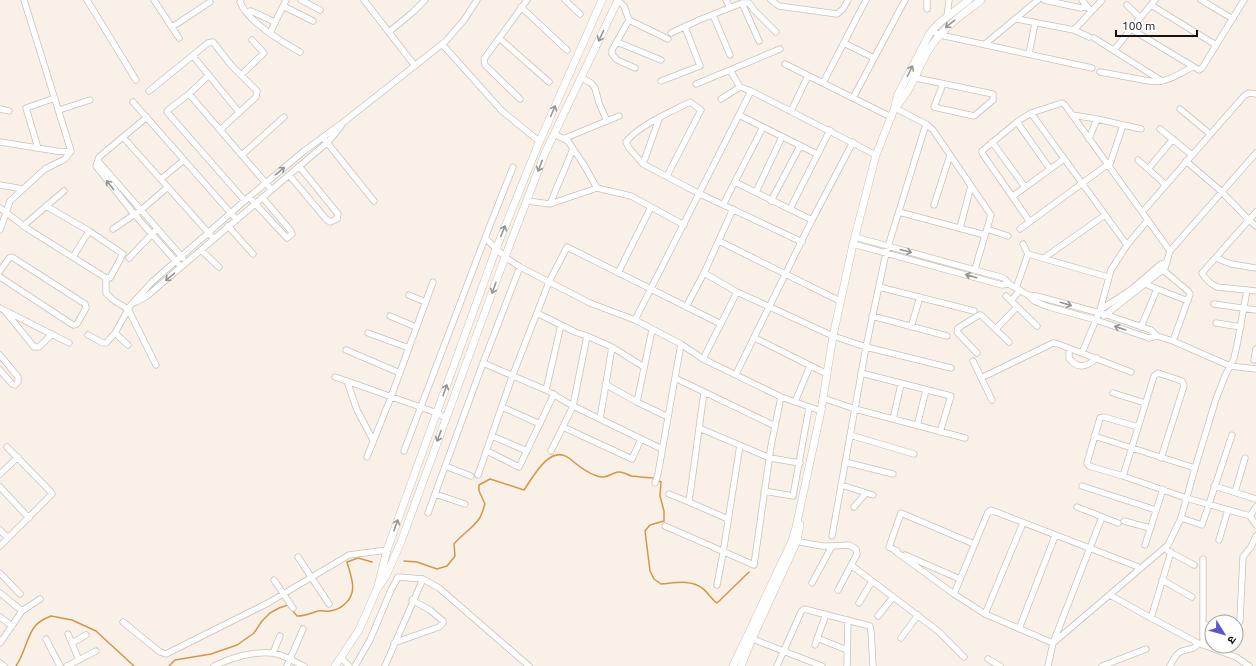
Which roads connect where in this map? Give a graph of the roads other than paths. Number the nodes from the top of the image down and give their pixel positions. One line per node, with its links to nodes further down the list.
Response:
1 (24, 0): 103 (street)
2 (87, 0): 91 (street)
3 (154, 0): 52 (street)
4 (241, 0): 40 (street)
5 (286, 0): 34 (street)
6 (301, 0): 39 (street)
7 (364, 0): 57 (street)
8 (425, 0): 57 (street)
9 (477, 0): 67 (street)
10 (527, 0): 36 (street)
11 (565, 0): 42 (street)
12 (602, 0): 144 (street, one-way to 12)
13 (617, 0): 48 (street); 89 (street, one-way to 89)
14 (726, 0): 37 (street)
15 (771, 0): 16 (street)
16 (848, 0)
17 (866, 0): 66 (street)
18 (904, 0): 77 (street)
19 (927, 0): 38 (street)
20 (949, 0): 44 (street)
21 (969, 0): 44 (street)
22 (981, 0): 60 (street, one-way to 60)
23 (1038, 0): 45 (street)
24 (1044, 0): 35 (street)
25 (1082, 0): 35 (street)
26 (1102, 0): 41 (street)
27 (1201, 0): 31 (street)
28 (1244, 0): 47 (street)
29 (210, 2): 52 (street)
30 (1153, 2): 46 (street); 69 (street)
31 (1209, 2): 47 (street)
32 (742, 3): 37 (street); 58 (street); 64 (street)
33 (1127, 5): 46 (street)
34 (283, 6): 49 (street); 50 (street)
35 (1087, 6): 41 (street)
36 (521, 7): 62 (street); 71 (street)
37 (730, 7): 43 (street)
38 (927, 9)
39 (320, 10)
40 (246, 12): 50 (street); 59 (street)
41 (1091, 12): 55 (street)
42 (580, 14)
43 (713, 14): 53 (street); 75 (street)
44 (947, 17): 56 (street)
45 (1017, 18): 51 (street); 68 (street)
46 (1140, 18): 54 (street)
47 (1232, 19): 69 (street)
48 (630, 20): 53 (street); 65 (street)
49 (313, 21)
50 (275, 22): 59 (street)
51 (1035, 23): 55 (street); 74 (street)
52 (172, 27): 61 (street)
53 (684, 27): 92 (street)
54 (1131, 29): 72 (street); 81 (street)
55 (1074, 30): 72 (street)
56 (932, 31): 60 (street); 109 (street, one-way to 56)
57 (390, 32): 80 (street)
58 (776, 32)
59 (270, 34): 73 (street)
60 (940, 35): 68 (street); 90 (street)
61 (179, 38)
62 (499, 38): 94 (street); 104 (street)
63 (252, 40): 87 (street)
64 (759, 41)
65 (617, 42): 78 (street); 82 (street)
66 (844, 43): 77 (street); 95 (street)
67 (442, 44): 80 (street); 144 (street)
68 (985, 44): 74 (street)
69 (1216, 44): 81 (street)
70 (780, 49): 84 (street)
71 (567, 50)
72 (1114, 50): 93 (street)
73 (300, 52)
74 (1029, 54): 83 (street)
75 (730, 55)
76 (193, 56): 86 (street); 87 (street); 99 (street)
77 (874, 58): 105 (street)
78 (661, 60)
79 (785, 64): 88 (street)
80 (415, 66): 125 (street)
81 (1192, 67): 93 (street)
82 (635, 68)
83 (1092, 68)
84 (730, 70): 96 (street); 98 (street)
85 (1100, 72): 93 (street)
86 (209, 75): 101 (street); 115 (street)
87 (241, 75): 115 (street)
88 (808, 76): 95 (street); 114 (street)
89 (582, 78): 126 (street); 135 (street)
90 (916, 78): 97 (street); 109 (street)
91 (136, 80)
92 (661, 81)
93 (1163, 81)
94 (549, 82)
95 (823, 83): 105 (street)
96 (696, 84)
97 (943, 84): 97 (street)
98 (740, 87): 100 (street); 106 (street)
99 (149, 91)
100 (751, 92): 114 (street); 117 (street)
101 (189, 94): 133 (street); 193 (street)
102 (1256, 94): 136 (street)
103 (55, 98): 112 (street); 149 (street)
104 (520, 98)
105 (853, 98): 120 (street)
106 (721, 99)
107 (90, 100): 112 (street)
108 (133, 102): 121 (street)
109 (895, 107): 120 (street); 128 (street)
110 (0, 109): 113 (street)
111 (1180, 109): 136 (street)
112 (59, 110): 152 (street)
113 (9, 111)
114 (791, 111): 134 (street)
115 (239, 112): 133 (street)
116 (1031, 113): 118 (street); 127 (street); 160 (street)
117 (739, 115): 130 (street); 189 (street)
118 (1072, 115): 124 (street); 141 (street)
119 (619, 116): 126 (street)
120 (891, 116): 156 (street)
121 (147, 117): 137 (street); 161 (street)
122 (284, 117): 157 (street)
123 (659, 119): 165 (street); 165 (street); 172 (street)
124 (1097, 119): 129 (street); 141 (street)
125 (345, 121): 138 (street); 147 (street)
126 (607, 121): 140 (street)
127 (1017, 122): 146 (street); 169 (street)
128 (926, 124): 158 (street); 209 (street)
129 (1123, 125): 131 (street); 167 (street)
130 (763, 127): 139 (street); 174 (street)
131 (1141, 129)
132 (1160, 129): 142 (street)
133 (220, 130): 157 (street)
134 (830, 130): 145 (street); 155 (street)
135 (554, 134): 140 (street); 153 (street)
136 (1210, 134): 159 (street)
137 (123, 137): 163 (street); 173 (street)
138 (322, 137): 147 (street); 175 (street, one-way to 138)
139 (782, 137): 148 (street); 187 (street)
140 (564, 139): 151 (street)
141 (1089, 139): 167 (street)
142 (1173, 139): 159 (street); 170 (street)
143 (0, 142): 149 (street)
144 (540, 142): 150 (street)
145 (853, 142): 156 (street); 215 (street)
146 (992, 142): 181 (street); 191 (street)
147 (327, 143): 166 (street); 194 (street)
148 (800, 146): 155 (street); 196 (street)
149 (38, 148): 152 (street)
150 (537, 149): 153 (street); 241 (street, one-way to 150)
151 (573, 149): 182 (street); 198 (street)
152 (70, 152): 183 (street)
153 (545, 152): 195 (street, one-way to 195)
154 (1256, 153): 188 (street)
155 (817, 154): 205 (street)
156 (876, 154): 235 (street)
157 (242, 155): 175 (street)
158 (950, 155): 179 (street); 200 (street)
159 (1192, 155): 164 (street)
160 (1064, 159): 169 (street); 176 (street)
161 (184, 160): 173 (street); 211 (street)
162 (1138, 160): 170 (street)
163 (98, 161): 185 (street); 190 (street, one-way to 163)
164 (1186, 161): 178 (street); 188 (street)
165 (643, 164): 172 (street)
166 (299, 166): 171 (street); 171 (street)
167 (1108, 166): 176 (street); 216 (street)
168 (513, 167): 233 (street)
169 (1050, 169): 181 (street)
170 (1148, 169): 178 (street)
171 (289, 175): 184 (street)
172 (667, 176): 189 (street)
173 (161, 179): 180 (street)
174 (735, 182): 187 (street); 199 (street)
175 (266, 183): 184 (street); 193 (street)
176 (1082, 184): 213 (street); 218 (street)
177 (0, 185): 183 (street)
178 (1166, 185): 206 (street)
179 (971, 186): 223 (street); 230 (street)
180 (168, 187): 207 (street); 229 (street)
181 (1026, 187): 191 (street)
182 (597, 188): 198 (street); 203 (street)
183 (23, 189): 208 (street)
184 (271, 189): 192 (street)
185 (124, 190): 190 (street); 207 (street)
186 (64, 191): 201 (street)
187 (756, 192): 196 (street)
188 (1222, 192): 217 (street); 243 (street)
189 (700, 194): 199 (street); 221 (street)
190 (118, 195): 212 (street)
191 (1013, 196): 218 (street)
192 (262, 197): 197 (street); 197 (street)
193 (247, 199): 197 (street); 211 (street)
194 (374, 201)
195 (527, 201): 198 (street); 249 (street)
196 (772, 201): 205 (street)
197 (255, 203): 214 (street)
198 (550, 204)
199 (723, 205): 204 (street)
200 (934, 205)
201 (46, 206): 219 (street); 228 (street)
202 (0, 208): 208 (street)
203 (651, 208): 221 (street); 263 (street)
204 (733, 209): 236 (street); 237 (street)
205 (790, 209): 215 (street)
206 (1145, 209)
207 (141, 210): 212 (street); 224 (street)
208 (6, 212): 219 (street); 226 (street)
209 (899, 212): 223 (street); 240 (street)
210 (1256, 212): 217 (street)
211 (230, 213): 214 (street); 229 (street)
212 (134, 214): 227 (street); 231 (street)
213 (1105, 215): 239 (street); 251 (street)
214 (236, 219): 220 (street)
215 (812, 220): 237 (street)
216 (1148, 220): 239 (street); 243 (street)
217 (1249, 220): 222 (street); 252 (street)
218 (1030, 222): 225 (street)
219 (23, 226): 248 (street)
220 (228, 226): 234 (street); 245 (street)
221 (684, 226): 276 (street)
222 (1256, 226)
223 (960, 228): 230 (street)
224 (158, 229): 231 (street); 247 (street)
225 (1020, 229)
226 (0, 230)
227 (113, 230)
228 (89, 231): 248 (street); 268 (street)
229 (208, 232): 234 (street); 247 (street)
230 (986, 232): 232 (street); 260 (street)
231 (152, 233): 250 (street); 253 (street)
232 (1008, 236)
233 (485, 238): 241 (street); 374 (street)
234 (214, 239): 242 (street)
235 (854, 240): 240 (street); 244 (street); 284 (street)
236 (719, 241): 264 (street); 265 (street)
237 (802, 242): 265 (street)
238 (1023, 244): 246 (street)
239 (1127, 245): 267 (street)
240 (889, 246): 244 (street); 260 (street, one-way to 260)
241 (496, 249): 249 (street); 283 (street)
242 (202, 250): 254 (street); 258 (street)
243 (1170, 250): 255 (street)
244 (886, 253): 271 (street, one-way to 244); 273 (street)
245 (253, 254)
246 (1028, 254): 251 (street); 274 (street)
247 (181, 256): 253 (street); 254 (street)
248 (73, 257): 268 (street)
249 (504, 257): 257 (street); 287 (street, one-way to 287)
250 (129, 258)
251 (1044, 258): 267 (street)
252 (1216, 258): 259 (street); 277 (street)
253 (176, 261): 256 (street); 292 (street)
254 (187, 262): 256 (street)
255 (1167, 262): 261 (street); 297 (street)
256 (181, 267): 292 (street, one-way to 292)
257 (520, 267): 270 (street); 340 (street)
258 (219, 268)
259 (1256, 268)
260 (975, 270): 271 (street)
261 (1163, 270): 272 (street); 285 (street)
262 (0, 271): 266 (street)
263 (618, 273): 270 (street); 276 (street)
264 (704, 273): 279 (street); 289 (street)
265 (786, 275): 284 (street); 290 (street)
266 (0, 276)
267 (1108, 277): 297 (street)
268 (106, 278): 292 (street)
269 (433, 282): 286 (street)
270 (549, 282): 298 (street); 301 (street)
271 (1009, 284): 274 (street)
272 (1145, 284): 275 (street); 297 (street)
273 (879, 287): 282 (street); 300 (street)
274 (1018, 289): 281 (street); 291 (street)
275 (1157, 289): 285 (street); 308 (street)
276 (651, 290): 289 (street); 301 (street)
277 (1247, 290): 278 (street); 293 (street)
278 (1256, 291)
279 (737, 292): 290 (street); 304 (street)
280 (409, 295): 286 (street)
281 (1028, 295): 297 (street, one-way to 297); 302 (street)
282 (920, 297): 296 (street); 306 (street)
283 (478, 298): 287 (street); 378 (street, one-way to 283)
284 (840, 301): 318 (street)
285 (1188, 301): 322 (street)
286 (425, 302): 309 (street)
287 (489, 302): 380 (street)
288 (1214, 304): 293 (street)
289 (686, 307): 304 (street)
290 (770, 307): 318 (street); 321 (street)
291 (1017, 307): 307 (street); 311 (street)
292 (129, 308): 313 (street); 341 (street)
293 (1244, 308): 295 (street); 310 (street)
294 (2, 309): 315 (street); 315 (street)
295 (1256, 310)
296 (974, 311)
297 (1101, 312): 302 (street); 308 (street)
298 (537, 313): 305 (street); 354 (street)
299 (390, 316): 309 (street)
300 (872, 316): 306 (street); 328 (street)
301 (635, 320): 312 (street)
302 (1098, 321): 320 (street, one-way to 302); 334 (street)
303 (1216, 323): 310 (street)
304 (721, 324): 337 (street)
305 (561, 325): 317 (street); 360 (street)
306 (911, 326): 319 (street)
307 (1037, 326)
308 (1141, 326): 320 (street)
309 (416, 327): 329 (street)
310 (1241, 327): 343 (street)
311 (996, 329): 323 (street); 333 (street)
312 (652, 330): 325 (street); 344 (street)
313 (115, 333): 316 (street); 326 (street)
314 (368, 333): 329 (street)
315 (52, 334): 324 (street)
316 (88, 334)
317 (587, 336): 327 (street); 372 (street)
318 (833, 336): 328 (street); 352 (street)
319 (947, 336)
320 (1157, 336): 322 (street)
321 (756, 338): 342 (street); 351 (street)
322 (1173, 341): 343 (street)
323 (1009, 342)
324 (69, 343)
325 (680, 344): 337 (street); 355 (street)
326 (128, 345)
327 (612, 347): 344 (street); 358 (street)
328 (866, 347): 345 (street); 350 (street)
329 (408, 348): 349 (street)
330 (1070, 348): 334 (street); 336 (street); 356 (street)
331 (1256, 349): 338 (street)
332 (346, 350): 349 (street)
333 (977, 353)
334 (1082, 353): 336 (street)
335 (0, 355): 347 (street)
336 (1097, 358): 348 (street)
337 (703, 359): 351 (street)
338 (1254, 360)
339 (973, 361): 356 (street)
340 (483, 363): 354 (street); 413 (street)
341 (156, 365)
342 (810, 366): 352 (street); 370 (street)
343 (1230, 366): 346 (street); 414 (street)
344 (644, 367): 369 (street)
345 (951, 368)
346 (1256, 369)
347 (0, 370)
348 (1132, 372)
349 (400, 373): 366 (street)
350 (861, 373): 359 (street); 376 (street)
351 (736, 374): 365 (street)
352 (827, 374): 367 (street)
353 (334, 376): 357 (street)
354 (512, 377): 360 (street); 373 (street)
355 (675, 378): 362 (street); 379 (street)
356 (981, 378): 368 (street)
357 (347, 381): 366 (street); 396 (street)
358 (605, 384): 369 (street); 381 (street)
359 (901, 384): 361 (street); 382 (street)
360 (546, 390): 364 (street)
361 (926, 390): 385 (street); 389 (street)
362 (704, 392): 384 (street); 388 (street)
363 (1113, 393): 371 (street)
364 (554, 394): 372 (street); 383 (street)
365 (781, 397): 370 (street); 384 (street)
366 (391, 398): 374 (street); 396 (street)
367 (823, 398): 376 (street); 377 (street)
368 (992, 400)
369 (637, 402): 379 (street)
370 (795, 402): 375 (street)
371 (1145, 403): 387 (street); 409 (street)
372 (573, 406): 381 (street); 386 (street)
373 (502, 407): 383 (street); 392 (street)
374 (421, 408): 378 (street); 401 (street)
375 (809, 408): 377 (street); 412 (street)
376 (855, 409): 382 (street); 391 (street)
377 (821, 411): 457 (street)
378 (437, 414): 380 (street); 464 (street, one-way to 378)
379 (668, 417): 399 (street)
380 (446, 418): 475 (street, one-way to 475)
381 (600, 419): 395 (street)
382 (893, 419): 385 (street)
383 (540, 424): 403 (street)
384 (775, 426): 408 (street)
385 (917, 426): 389 (street)
386 (563, 427): 395 (street); 404 (street)
387 (1138, 427): 393 (street); 400 (street)
388 (699, 428): 397 (street); 432 (street)
389 (940, 432): 394 (street)
390 (1232, 434): 421 (street)
391 (850, 435): 405 (street); 411 (street)
392 (492, 436): 402 (street); 403 (street)
393 (1094, 436): 400 (street); 417 (street)
394 (965, 438)
395 (641, 439): 399 (street)
396 (373, 440): 407 (street)
397 (740, 445): 408 (street); 445 (street)
398 (7, 447): 406 (street)
399 (662, 449): 418 (street)
400 (1131, 449): 409 (street); 417 (street)
401 (404, 451)
402 (487, 451): 403 (street); 413 (street)
403 (527, 451)
404 (551, 451)
405 (914, 454)
406 (18, 457): 415 (street); 443 (street)
407 (367, 457)
408 (770, 458): 412 (street); 424 (street)
409 (1161, 458): 414 (street)
410 (1245, 458): 425 (street)
411 (845, 462): 416 (street); 419 (street)
412 (800, 463): 424 (street)
413 (445, 466): 427 (street)
414 (1195, 468): 430 (street)
415 (0, 474)
416 (893, 474)
417 (1123, 476): 423 (street)
418 (655, 483)
419 (841, 485): 426 (street); 453 (street)
420 (1082, 486): 438 (street)
421 (1214, 486): 425 (street); 434 (street)
422 (0, 487): 443 (street)
423 (1163, 489): 430 (street); 438 (street)
424 (764, 491): 468 (street)
425 (1235, 492): 431 (street)
426 (866, 493): 429 (street); 435 (street)
427 (435, 494): 433 (street); 440 (street)
428 (669, 494): 432 (street)
429 (873, 495)
430 (1186, 498): 434 (street); 444 (street)
431 (1256, 499)
432 (689, 502): 445 (street)
433 (465, 504)
434 (1208, 505): 439 (street); 444 (street)
435 (854, 507)
436 (1077, 507): 442 (street)
437 (1256, 507): 441 (street)
438 (1156, 510): 451 (street)
439 (1228, 510): 441 (street); 458 (street)
440 (428, 513)
441 (1250, 516): 449 (street)
442 (1102, 517): 448 (street); 463 (street)
443 (29, 518): 456 (street)
444 (1181, 518): 465 (street)
445 (728, 519): 468 (street)
446 (1124, 521): 451 (street)
447 (1023, 523): 454 (street); 459 (street); 500 (street)
448 (1118, 523)
449 (1256, 525)
450 (665, 526): 468 (street)
451 (1150, 528): 460 (street)
452 (0, 530): 456 (street)
453 (832, 536)
454 (1055, 536): 463 (street); 511 (street)
455 (1256, 536): 501 (street)
456 (8, 538): 461 (street)
457 (795, 539): 462 (street); 515 (street)
458 (1219, 540)
459 (974, 544): 466 (street); 479 (street)
460 (1145, 544)
461 (0, 546)
462 (832, 546): 471 (street); 483 (street)
463 (1089, 548): 473 (street); 522 (street)
464 (387, 550): 475 (street); 477 (street)
465 (1162, 550): 467 (street); 473 (street)
466 (895, 551): 479 (street); 489 (street)
467 (1171, 552): 472 (street); 481 (street)
468 (723, 553): 484 (street)
469 (298, 557): 477 (street)
470 (1203, 558): 508 (street)
471 (851, 565): 482 (street); 485 (street)
472 (1194, 565)
473 (1141, 568): 490 (street)
474 (0, 573): 487 (street)
475 (383, 575): 476 (street); 531 (street)
476 (398, 577): 478 (street); 546 (street)
477 (312, 578): 488 (street); 496 (street)
478 (423, 578): 494 (street); 548 (street)
479 (960, 579): 489 (street)
480 (274, 580): 488 (street)
481 (1162, 580): 492 (street); 505 (street)
482 (872, 581): 491 (street); 495 (street)
483 (812, 583)
484 (717, 586)
485 (838, 590)
486 (0, 593): 498 (street)
487 (20, 594)
488 (284, 594): 497 (street); 507 (street)
489 (954, 594): 500 (street)
490 (1110, 595): 505 (street); 522 (street)
491 (893, 597): 502 (street); 503 (street)
492 (1192, 597)
493 (40, 599): 498 (street)
494 (412, 600): 520 (street); 520 (street)
495 (859, 603)
496 (329, 604)
497 (293, 608)
498 (22, 611): 509 (street)
499 (826, 614): 506 (street); 516 (street); 528 (street)
500 (985, 614): 511 (street)
501 (1240, 614)
502 (918, 615): 517 (street); 530 (street)
503 (878, 616)
504 (0, 617): 509 (street)
505 (1151, 618): 523 (street)
506 (848, 620): 526 (street); 554 (street)
507 (123, 622)
508 (1203, 625): 523 (street)
509 (12, 626): 519 (street)
510 (304, 629): 532 (street)
511 (1019, 629): 522 (street)
512 (68, 634): 521 (street)
513 (86, 635): 521 (street)
514 (280, 636): 529 (street)
515 (749, 638): 528 (street); 549 (street); 550 (street)
516 (818, 638): 524 (street); 526 (street)
517 (901, 638)
518 (46, 639): 539 (street)
519 (0, 642)
520 (394, 642): 547 (street)
521 (72, 643): 534 (street)
522 (1053, 643): 537 (street)
523 (1200, 643): 557 (street); 558 (street)
524 (815, 645)
525 (1146, 649): 556 (street)
526 (847, 650): 553 (street)
527 (96, 651): 534 (street)
528 (784, 652): 551 (street); 552 (street)
529 (273, 653): 532 (street); 536 (street)
530 (964, 657)
531 (341, 658): 544 (street); 545 (street)
532 (290, 659): 542 (street); 543 (street)
533 (988, 659): 555 (street)
534 (79, 660): 540 (street)
535 (0, 663): 538 (street)
536 (223, 664): 541 (street)
537 (1048, 665)
538 (4, 666)
539 (60, 666)
540 (66, 666)
541 (214, 666)
542 (287, 666)
543 (304, 666)
544 (335, 666)
545 (349, 666)
546 (355, 666)
547 (385, 666)
548 (529, 666)
549 (732, 666)
550 (741, 666)
551 (777, 666)
552 (822, 666)
553 (847, 666)
554 (873, 666)
555 (1000, 666)
556 (1102, 666)
557 (1170, 666)
558 (1249, 666)

